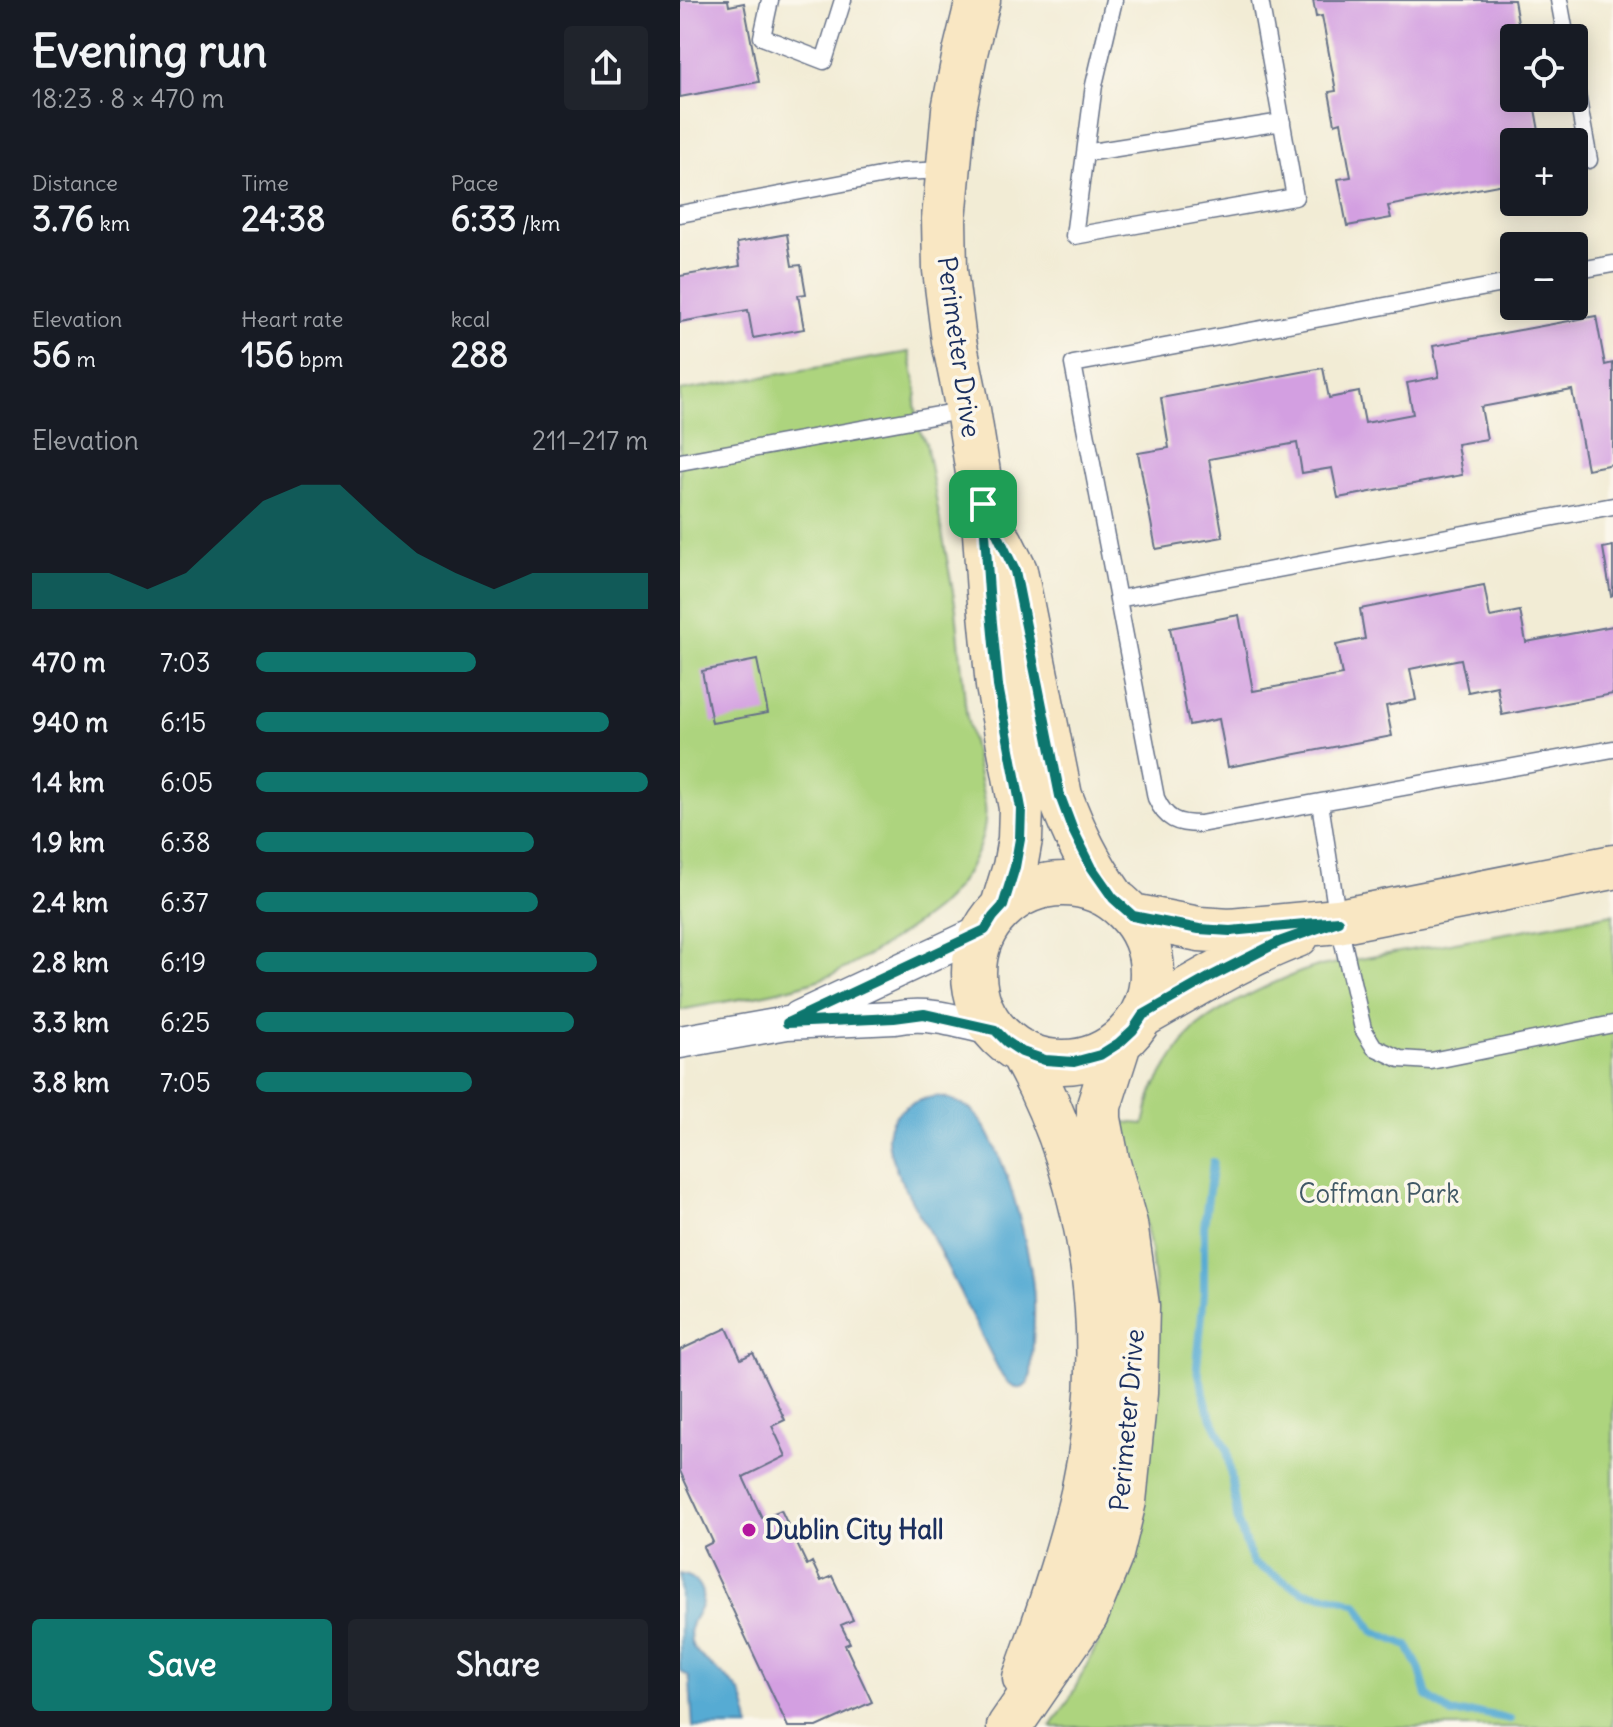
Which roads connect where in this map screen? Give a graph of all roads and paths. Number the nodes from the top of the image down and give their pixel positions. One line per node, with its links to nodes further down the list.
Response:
1 (770, 0): 2 (lane)
2 (843, 0)
3 (978, 0): 12 (main road, Perimeter Drive)
4 (1114, 0): 10 (lane)
5 (1260, 0): 9 (lane)
6 (1559, 0): 7 (lane)
7 (1563, 24)
8 (1580, 112): 11 (lane)
9 (1282, 122): 10 (lane); 10 (lane)
10 (1085, 153)
11 (1589, 160)
12 (948, 170): 13 (lane); 17 (main road, Perimeter Drive)
13 (680, 214)
14 (1613, 264): 15 (lane)
15 (1588, 268)
16 (1500, 285): 21 (lane)
17 (968, 410): 18 (lane); 19 (main road, Perimeter Drive)
18 (680, 462)
19 (983, 504): 25 (main road, Perimeter Drive); 26 (main road, Perimeter Drive)
20 (1613, 506): 21 (lane)
21 (1118, 599): 23 (lane)
22 (1613, 749): 23 (lane)
23 (1320, 803): 27 (lane)
24 (1613, 867): 27 (main road)
25 (1123, 907): 26 (main road); 27 (main road); 30 (main road)
26 (994, 918): 28 (street); 31 (main road)
27 (1338, 921): 29 (lane); 30 (main road)
28 (787, 1023): 31 (street); 32 (street)
29 (1613, 1024)
30 (1131, 1029): 31 (main road); 33 (main road, Perimeter Drive)
31 (1008, 1041): 33 (main road, Perimeter Drive)
32 (680, 1042)
33 (1008, 1727)

